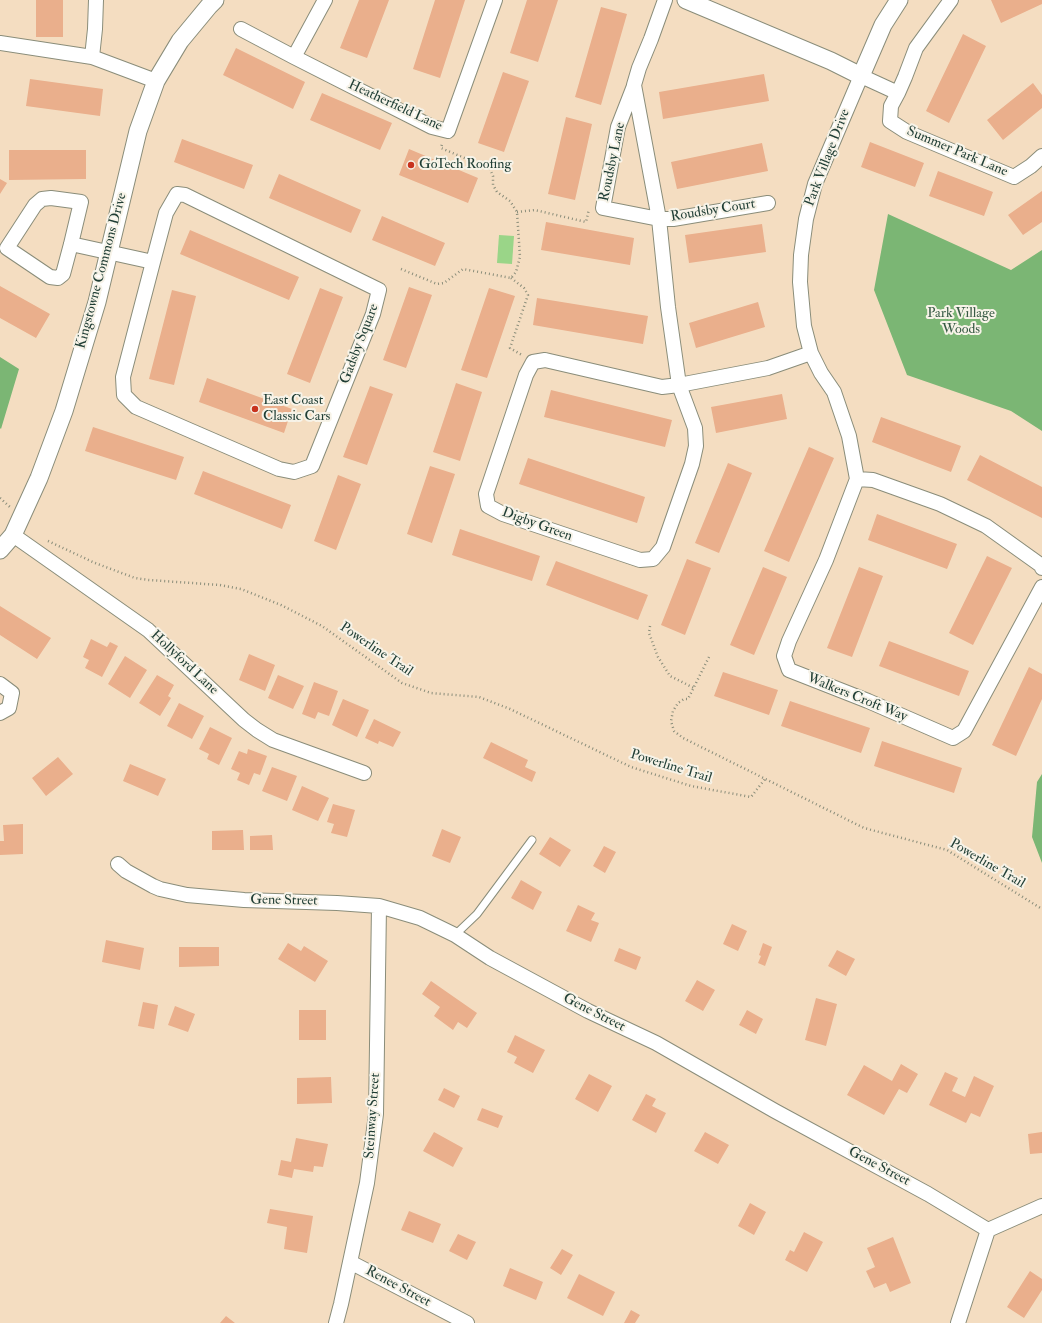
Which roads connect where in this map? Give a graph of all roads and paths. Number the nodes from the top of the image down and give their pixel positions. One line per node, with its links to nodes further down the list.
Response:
1 (96, 0): 11 (street)
2 (215, 0): 14 (street, Kingstowne Commons Drive)
3 (325, 0): 12 (street)
4 (495, 0): 17 (street, Heatherfield Lane)
5 (665, 0): 15 (street, Roudsby Lane)
6 (686, 0): 13 (street)
7 (899, 0): 13 (street, Park Village Drive)
8 (951, 0): 16 (street)
9 (241, 29): 12 (street, Heatherfield Lane)
10 (0, 43): 11 (street)
11 (92, 57): 14 (street)
12 (294, 57): 17 (street, Heatherfield Lane)
13 (861, 76): 16 (street); 28 (street, Park Village Drive)
14 (156, 81): 24 (street, Kingstowne Commons Drive)
15 (634, 85): 20 (street, Roudsby Lane); 22 (street, Roudsby Lane)
16 (898, 93): 18 (street, Summer Park Lane)
17 (448, 131): 21 (path)
18 (1042, 156)
19 (768, 203): 22 (street, Roudsby Court)
20 (603, 208): 21 (path); 22 (street, Roudsby Lane)
21 (517, 212): 27 (path)
22 (658, 219): 30 (street, Roudsby Lane)
23 (71, 244): 23 (street); 24 (street)
24 (108, 252): 25 (street); 32 (street, Kingstowne Commons Drive)
25 (153, 262): 25 (street, Gadsby Square)
26 (401, 269): 27 (path)
27 (511, 278): 29 (path)
28 (811, 353): 30 (street); 31 (street, Park Village Drive)
29 (533, 362): 30 (street); 30 (street, Digby Green)
30 (679, 385)
31 (857, 479): 35 (street); 36 (street, Walkers Croft Way)
32 (13, 535): 34 (street, Kingstowne Commons Drive); 42 (street, Hollyford Lane)
33 (44, 539): 43 (path, Powerline Trail)
34 (0, 550)
35 (1042, 568)
36 (1042, 587)
37 (650, 626): 40 (path)
38 (709, 657): 40 (path)
39 (0, 684): 41 (street)
40 (694, 688): 43 (path, Powerline Trail)
41 (0, 713)
42 (364, 773)
43 (765, 779): 47 (path, Powerline Trail)
44 (532, 840): 48 (lane)
45 (118, 864): 46 (street, Gene Street)
46 (379, 906): 48 (street, Gene Street); 51 (street, Steinway Street)
47 (1042, 909)
48 (455, 935): 50 (street, Gene Street)
49 (1042, 1206): 50 (street)
50 (988, 1230): 54 (street)
51 (350, 1262): 52 (street, Steinway Street); 53 (street, Renee Street)
52 (336, 1323)
53 (467, 1323)
54 (958, 1323)

